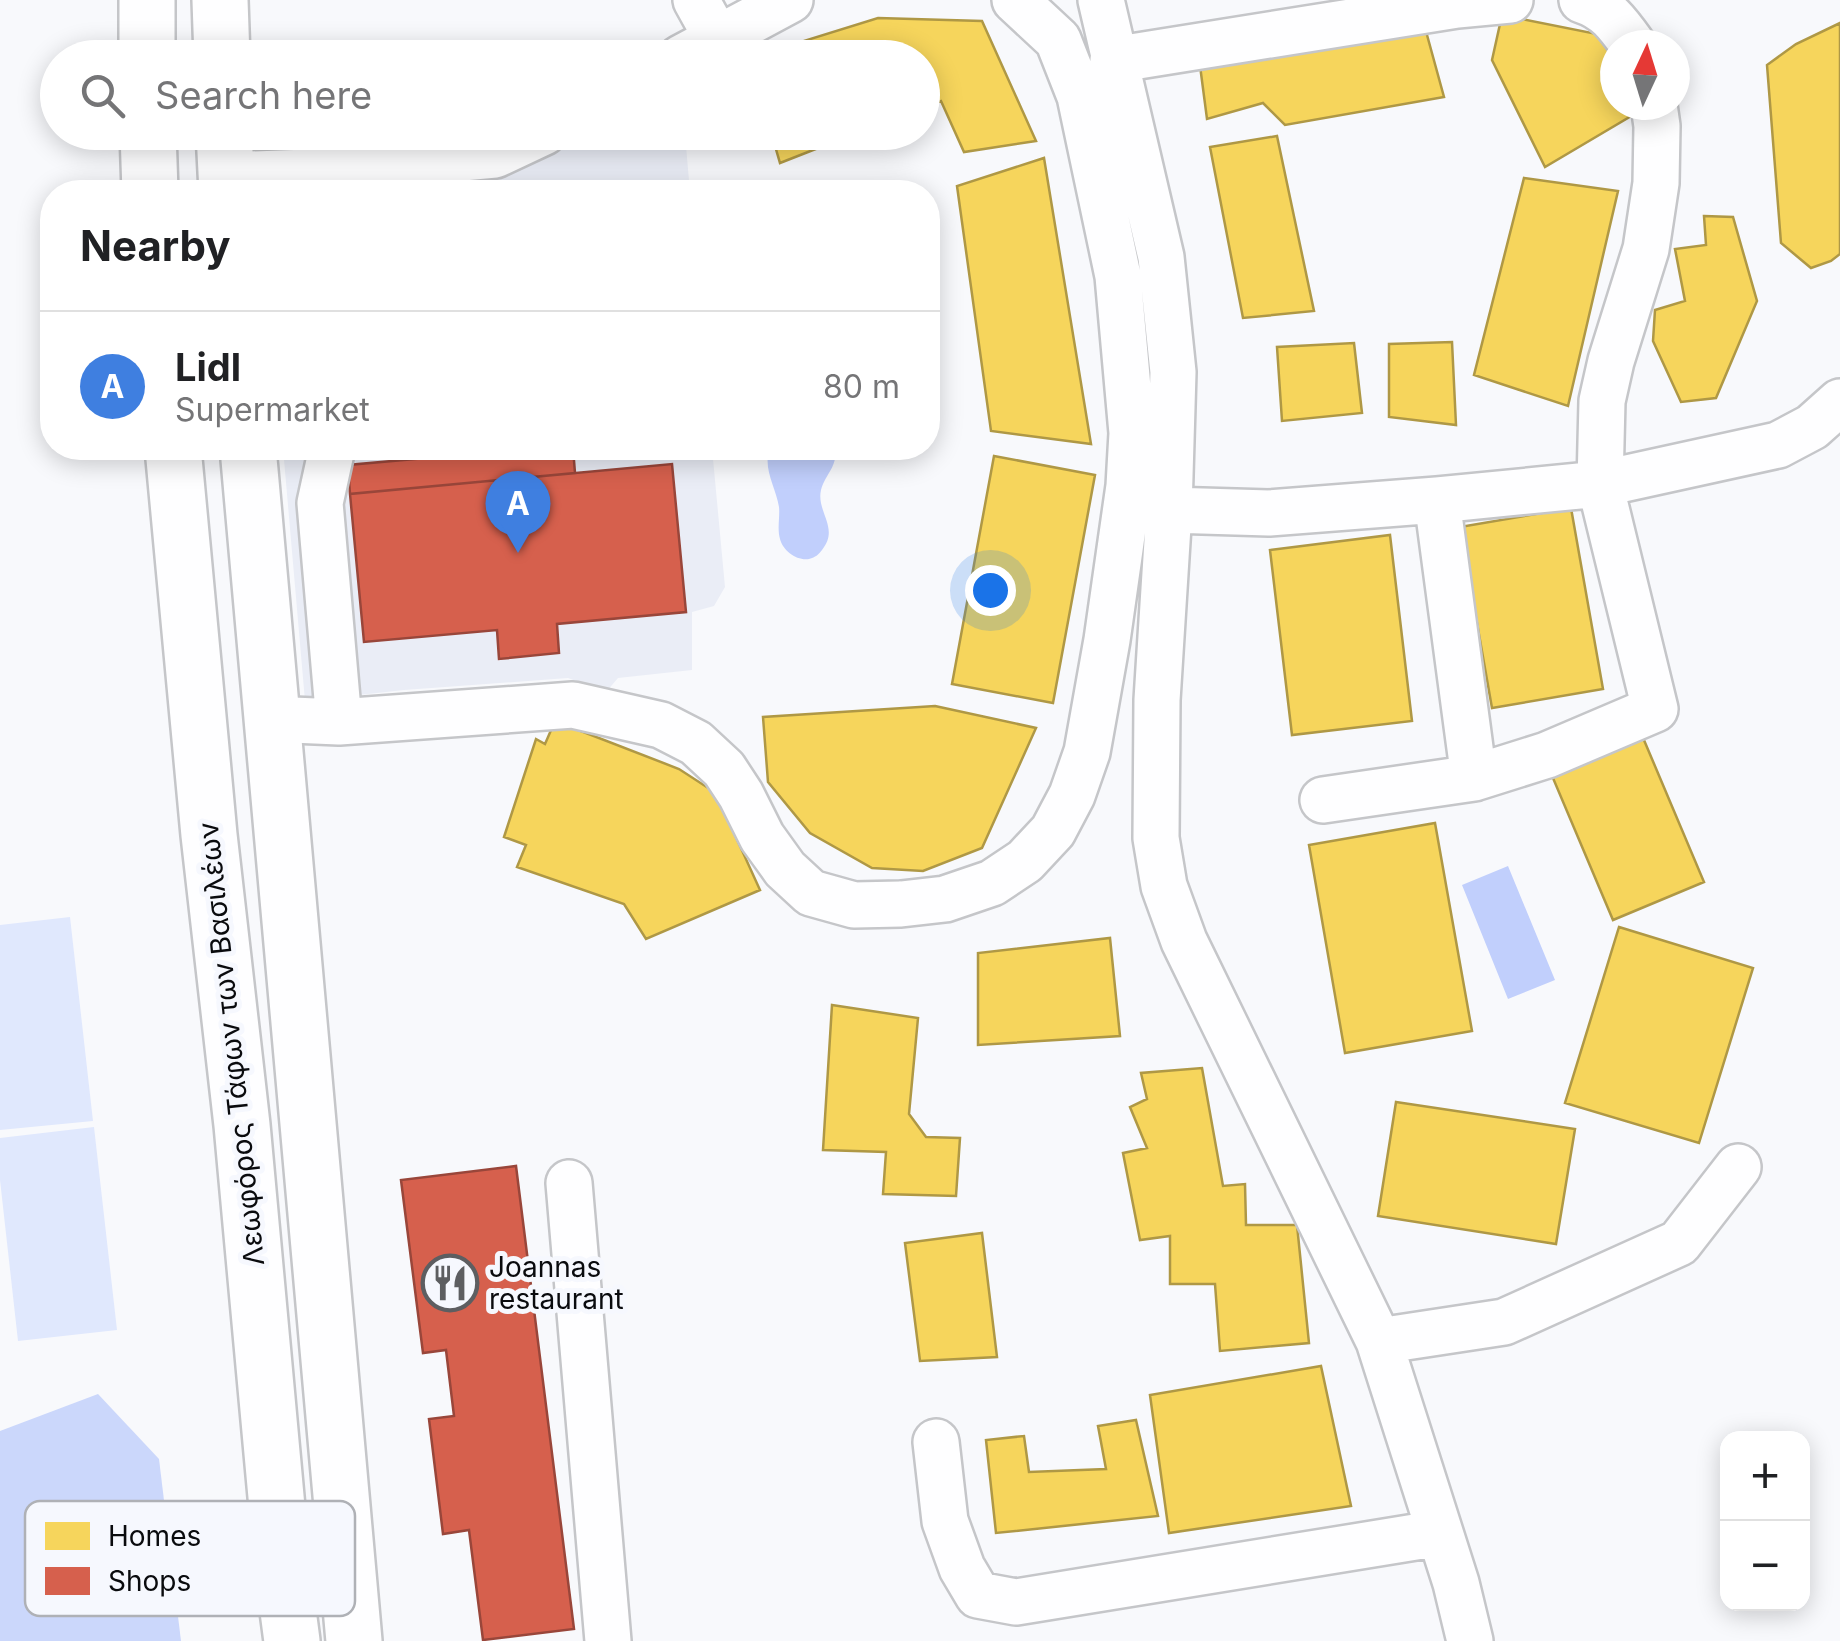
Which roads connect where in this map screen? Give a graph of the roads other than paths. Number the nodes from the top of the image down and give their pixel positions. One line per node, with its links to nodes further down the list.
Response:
1 (147, 0): 11 (main road)
2 (220, 0): 12 (main road)
3 (790, 0): 10 (street)
4 (1014, 0): 27 (street)
5 (1100, 0): 13 (street)
6 (1510, 0): 8 (street)
7 (1582, 0): 9 (street)
8 (1456, 3): 13 (street)
9 (1623, 30)
10 (698, 32)
11 (147, 40)
12 (221, 40)
13 (1113, 60): 25 (street)
14 (1656, 120): 23 (street)
15 (149, 150): 18 (main road)
16 (506, 150): 17 (street)
17 (225, 167)
18 (150, 180)
19 (1840, 402): 23 (street)
20 (174, 460): 34 (main road, Λεωφόρος Τάφων των Βασιλέων)
21 (249, 460): 26 (main road)
22 (329, 460): 27 (street)
23 (1600, 484): 24 (street); 28 (street)
24 (1437, 500): 25 (street); 28 (street)
25 (1170, 510): 32 (street)
26 (271, 722): 27 (street); 35 (main road)
27 (339, 722)
28 (1474, 778): 29 (street)
29 (1324, 800)
30 (1738, 1167): 32 (street)
31 (569, 1183): 41 (street)
32 (1378, 1341): 36 (street)
33 (936, 1442): 36 (street)
34 (276, 1501)
35 (341, 1501)
36 (1440, 1533): 42 (street)
37 (289, 1616): 39 (main road, Λεωφόρος Τάφων των Βασιλέων)
38 (352, 1616): 40 (main road)
39 (292, 1641)
40 (354, 1641)
41 (608, 1641)
42 (1470, 1641)

